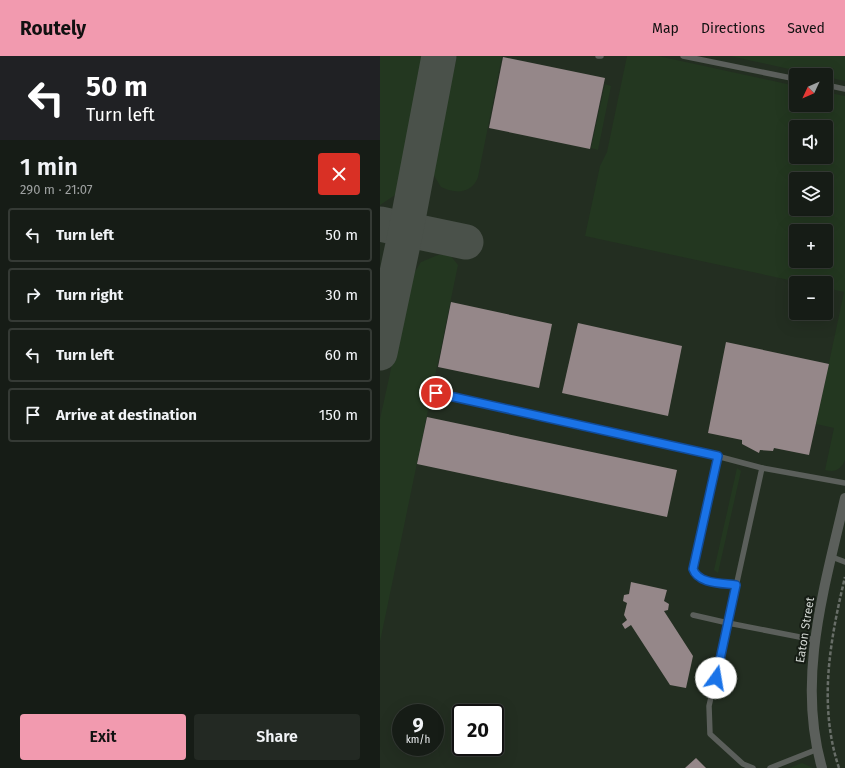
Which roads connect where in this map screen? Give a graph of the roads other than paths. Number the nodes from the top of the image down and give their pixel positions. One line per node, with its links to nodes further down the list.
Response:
1 (683, 56): 2 (lane)
2 (699, 58): 3 (lane)
3 (789, 77)
4 (833, 86): 5 (lane)
5 (845, 89)
6 (436, 393): 7 (lane)
7 (718, 456): 8 (lane); 13 (lane)
8 (762, 468): 9 (lane); 13 (lane)
9 (845, 483)
10 (845, 498): 11 (street, Eaton Street)
11 (832, 557): 12 (lane); 16 (street, Eaton Street)
12 (845, 562)
13 (736, 585): 15 (lane)
14 (693, 615): 15 (lane)
15 (728, 623): 16 (lane); 18 (lane)
16 (815, 640): 17 (street, Eaton Street)
17 (818, 749): 19 (lane); 20 (street, Eaton Street)
18 (753, 768)
19 (770, 768)
20 (822, 768)

